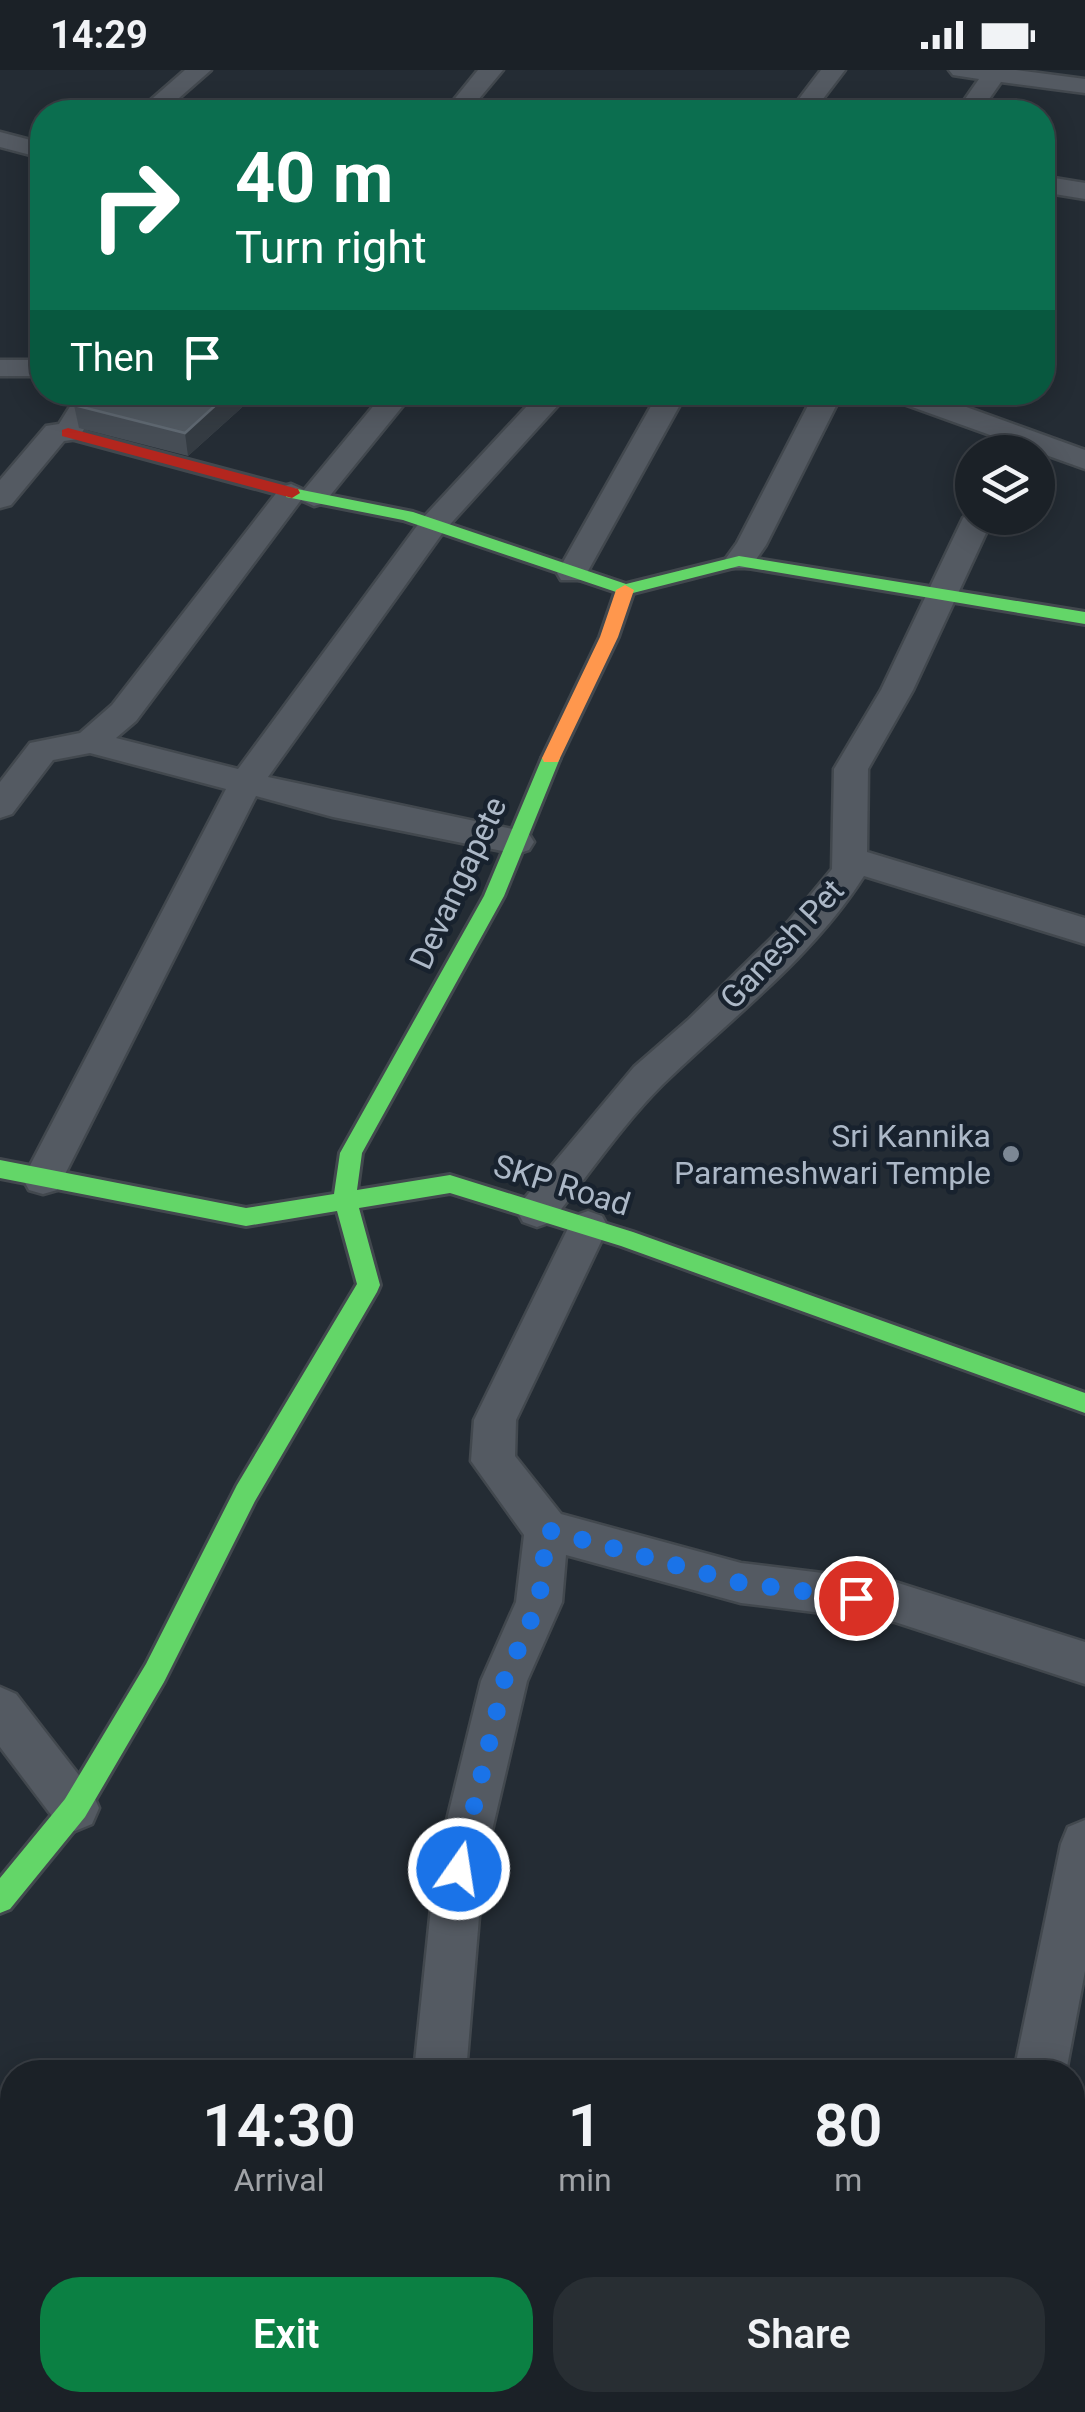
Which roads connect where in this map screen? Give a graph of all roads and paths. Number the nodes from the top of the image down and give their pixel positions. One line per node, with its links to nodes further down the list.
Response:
1 (199, 70): 7 (street)
2 (491, 70): 8 (street)
3 (833, 70): 9 (street)
4 (961, 70): 5 (street)
5 (997, 72): 6 (street); 10 (street)
6 (1085, 86)
7 (163, 100)
8 (466, 100)
9 (811, 100)
10 (977, 100)
11 (1, 140): 12 (street)
12 (30, 147)
13 (1055, 186): 14 (street)
14 (1085, 191)
15 (0, 368): 16 (street)
16 (30, 368)
17 (82, 405): 23 (street)
18 (388, 405): 27 (street)
19 (544, 405): 29 (street)
20 (666, 405): 32 (street)
21 (822, 405): 31 (street)
22 (926, 405): 24 (street)
23 (68, 434): 27 (street); 28 (street)
24 (994, 435)
25 (1055, 453): 26 (street)
26 (1085, 460)
27 (303, 495): 29 (street); 36 (street)
28 (0, 499)
29 (433, 525): 32 (street); 37 (street)
30 (970, 535): 34 (street, Ganesh Pet)
31 (738, 561): 33 (street); 34 (street)
32 (572, 573): 33 (street)
33 (625, 590): 39 (street, Devangapete)
34 (940, 594): 35 (street); 40 (street, Ganesh Pet)
35 (1085, 618)
36 (90, 742): 37 (street); 38 (street)
37 (246, 782): 39 (street); 43 (street)
38 (0, 806)
39 (517, 842): 44 (street, Devangapete)
40 (850, 860): 41 (street); 45 (street, Ganesh Pet)
41 (1085, 931)
42 (2, 1172): 43 (street, SKP Road)
43 (43, 1179): 44 (street, SKP Road)
44 (345, 1198): 45 (street, SKP Road); 51 (street)
45 (537, 1211): 46 (street, SKP Road)
46 (588, 1227): 47 (street, SKP Road); 48 (street)
47 (1085, 1402)
48 (547, 1530): 49 (street); 54 (street)
49 (1085, 1663)
50 (0, 1709): 51 (street)
51 (75, 1808): 53 (street)
52 (1085, 1844): 55 (street)
53 (0, 1899)
54 (441, 2060)
55 (1042, 2060)

